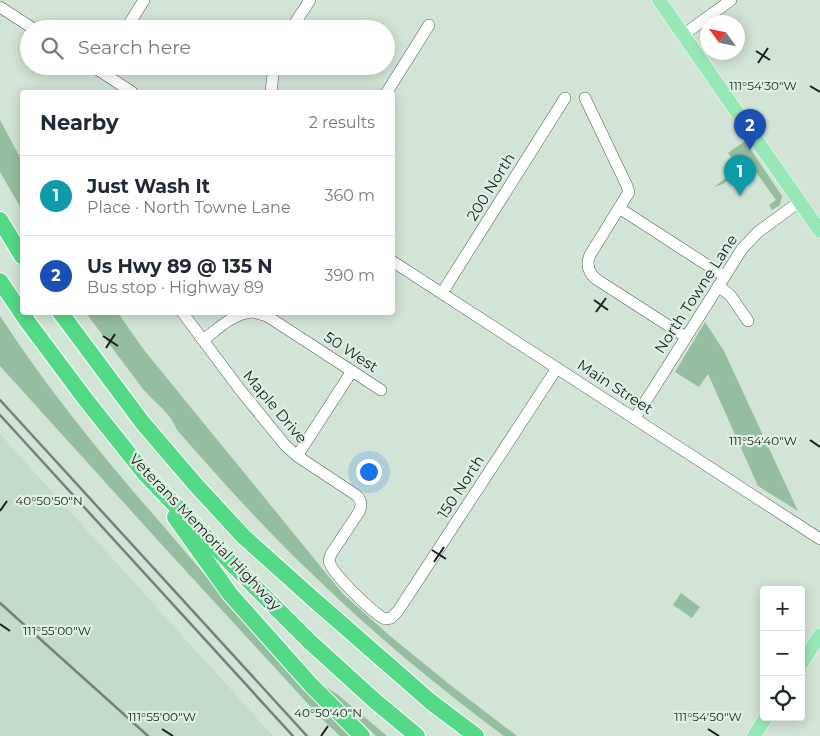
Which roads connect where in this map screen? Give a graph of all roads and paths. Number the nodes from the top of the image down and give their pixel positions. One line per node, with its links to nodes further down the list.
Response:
1 (144, 0): 7 (street)
2 (310, 0): 8 (street)
3 (659, 0): 10 (main road)
4 (731, 0): 10 (street)
5 (0, 7): 6 (street)
6 (20, 20)
7 (132, 20)
8 (298, 20)
9 (429, 25): 15 (street)
10 (684, 35): 18 (main road)
11 (108, 75): 13 (street)
12 (273, 75): 14 (street)
13 (129, 90)
14 (271, 90)
15 (388, 90)
16 (565, 98): 26 (street, 200 North)
17 (585, 98): 19 (street)
18 (800, 202): 21 (main road); 25 (street, North Towne Lane)
19 (619, 208): 25 (street); 34 (street)
20 (0, 220): 22 (highway)
21 (820, 231)
22 (20, 253)
23 (395, 263): 26 (street, Main Street)
24 (0, 281): 27 (highway, Veterans Memorial Highway)
25 (721, 281): 33 (street); 34 (street, North Towne Lane)
26 (442, 293): 36 (street, Main Street)
27 (20, 311)
28 (23, 315): 41 (highway, Veterans Memorial Highway)
29 (62, 315): 49 (highway, Veterans Memorial Highway)
30 (184, 315): 35 (street, Maple Drive)
31 (240, 315): 35 (street)
32 (263, 315): 37 (street, 50 West)
33 (748, 321)
34 (686, 337): 39 (street, North Towne Lane)
35 (203, 340): 40 (street, Maple Drive)
36 (557, 368): 39 (street, Main Street); 43 (street, 150 North)
37 (352, 371): 38 (street, 50 West); 40 (street)
38 (381, 390)
39 (635, 418): 42 (street, Main Street)
40 (297, 456): 43 (street, Maple Drive)
41 (145, 474): 47 (highway); 48 (highway, Veterans Memorial Highway)
42 (820, 539)
43 (329, 559)
44 (820, 635): 45 (main road)
45 (805, 658)
46 (763, 721): 50 (main road)
47 (362, 736)
48 (418, 736)
49 (476, 736)
50 (754, 736)

